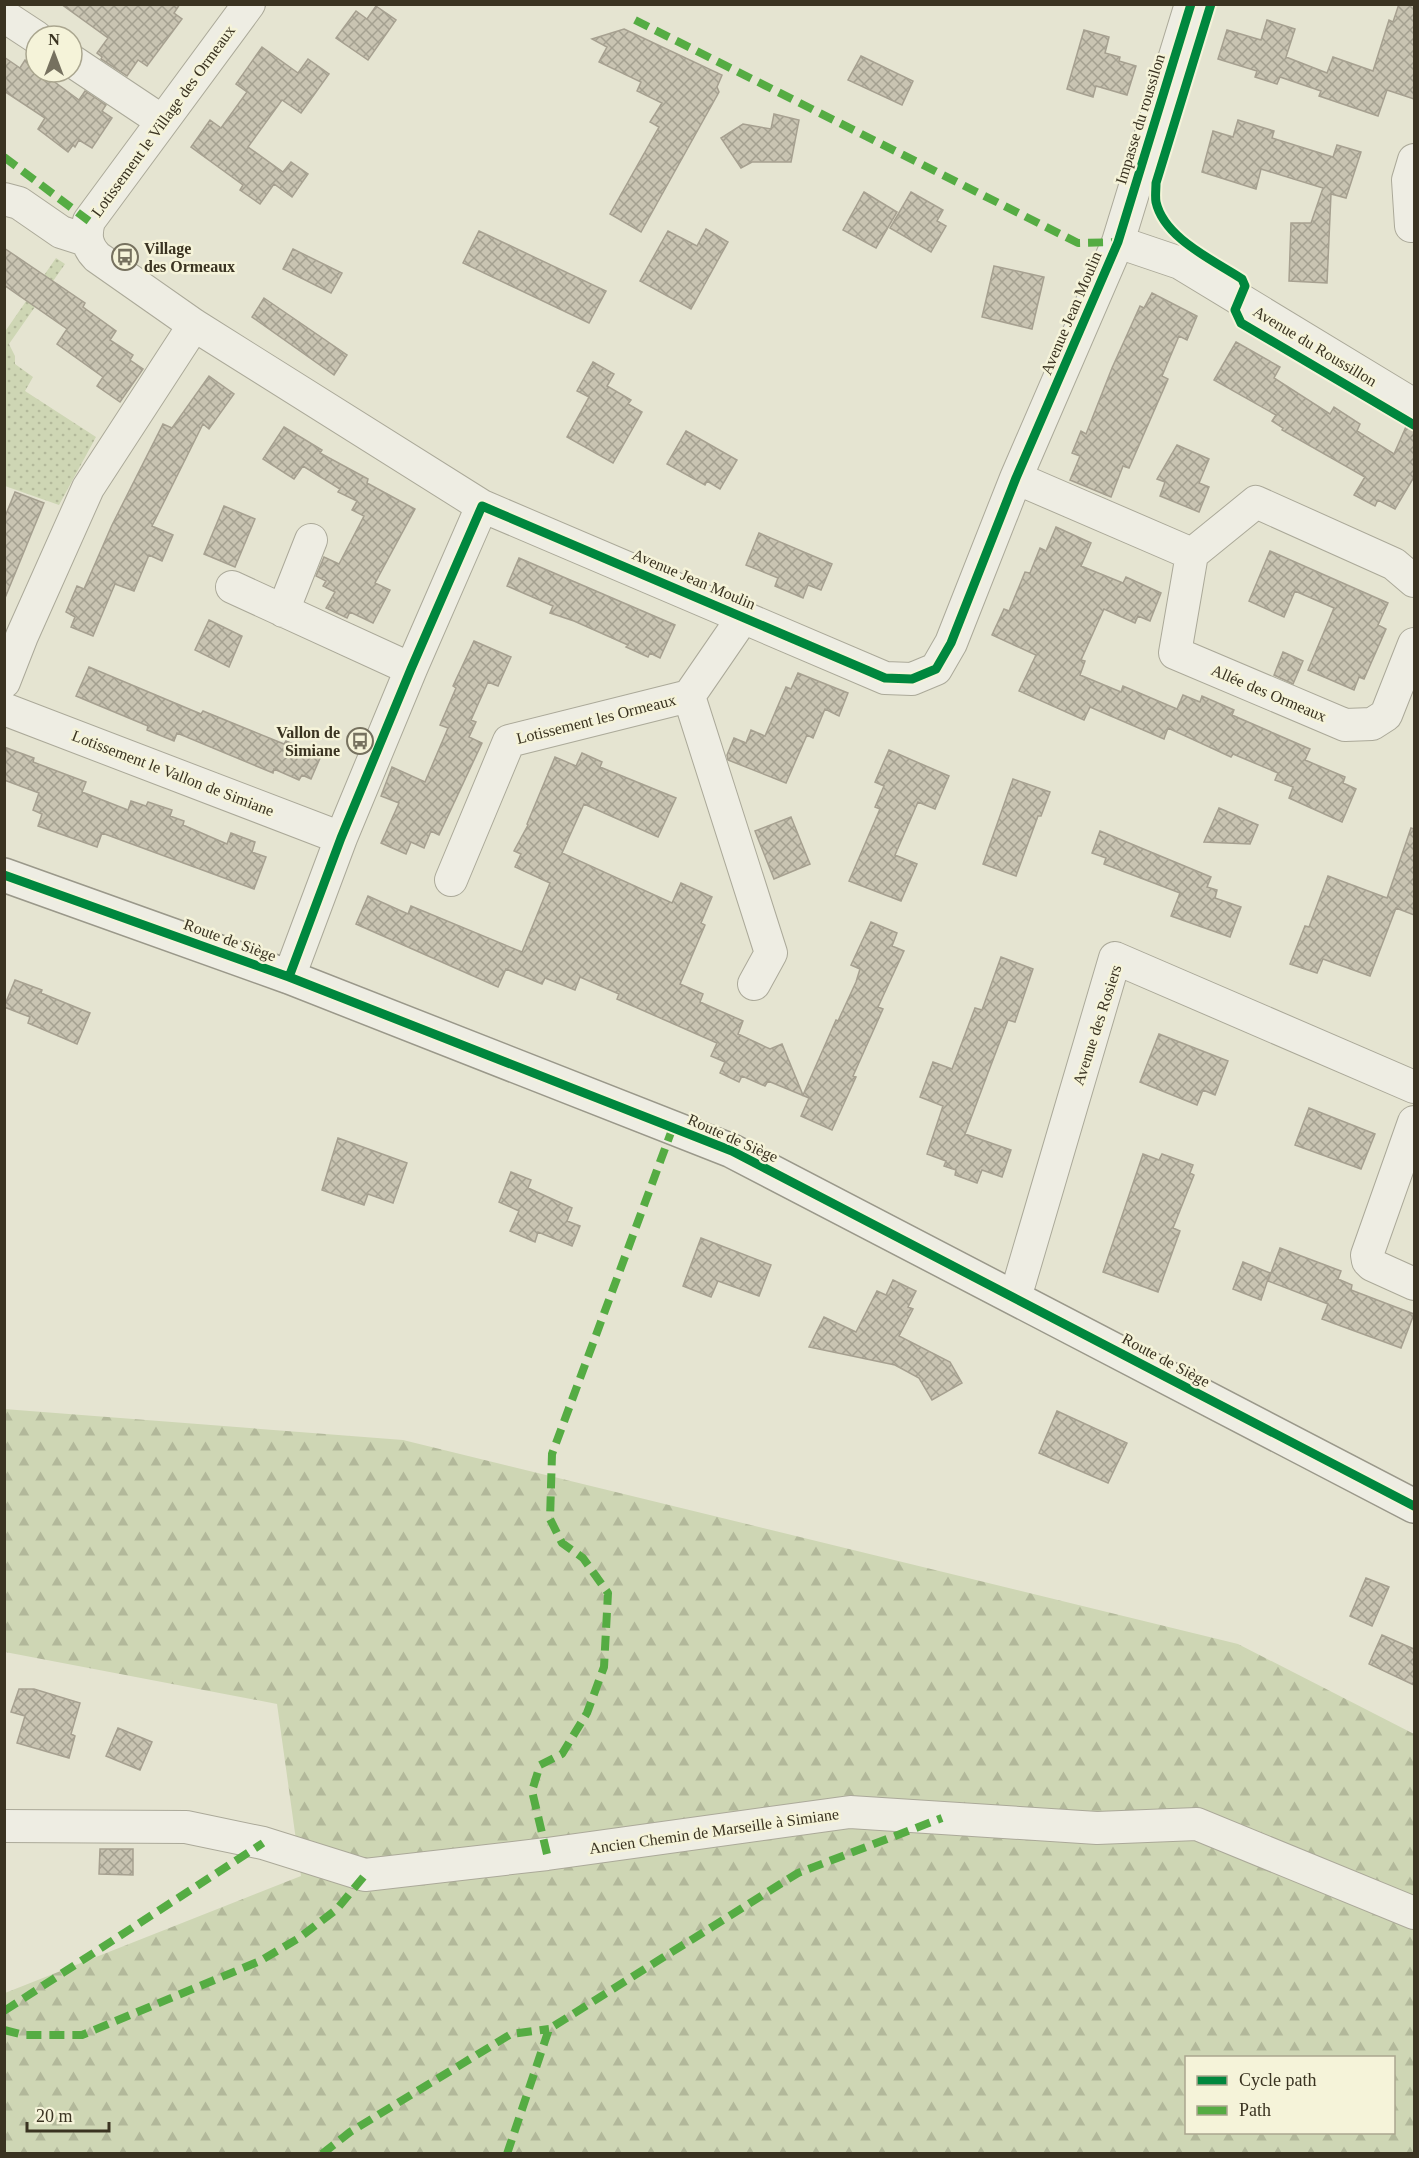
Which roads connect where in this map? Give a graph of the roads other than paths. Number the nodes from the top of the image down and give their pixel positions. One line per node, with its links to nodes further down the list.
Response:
1 (249, 4): 6 (street, Lotissement le Village des Ormeaux)
2 (1191, 4): 11 (street, Impasse du roussilon)
3 (4, 16): 4 (street)
4 (24, 29)
5 (84, 69): 6 (street)
6 (162, 121): 10 (street, Lotissement le Village des Ormeaux)
7 (1414, 160): 9 (street)
8 (4, 199): 10 (street)
9 (1411, 226)
10 (86, 240): 12 (street, Avenue Jean Moulin)
11 (1118, 242): 13 (street, Avenue du Roussillon); 14 (street, Avenue Jean Moulin)
12 (194, 325): 15 (street, Avenue Jean Moulin); 24 (street)
13 (1414, 405)
14 (1016, 478): 17 (street); 21 (street, Avenue Jean Moulin)
15 (482, 506): 21 (street, Avenue Jean Moulin); 23 (street)
16 (311, 540): 20 (street)
17 (1192, 554): 18 (street); 22 (street, Allée des Ormeaux)
18 (1414, 581)
19 (232, 588): 20 (street)
20 (283, 610): 23 (street)
21 (744, 616): 25 (street, Lotissement les Ormeaux)
22 (1414, 644)
23 (411, 669): 27 (street)
24 (4, 682)
25 (689, 696): 29 (street, Lotissement les Ormeaux); 31 (street, Lotissement les Ormeaux)
26 (4, 709): 27 (street, Lotissement le Vallon de Simiane)
27 (341, 838): 30 (street)
28 (4, 875): 30 (street, Route de Siège)
29 (452, 880)
30 (289, 977): 35 (street, Route de Siège)
31 (754, 984)
32 (1414, 1087): 35 (street, Avenue des Rosiers)
33 (1414, 1122): 34 (street)
34 (1414, 1284)
35 (1015, 1298): 36 (street, Route de Siège)
36 (1414, 1506)
37 (4, 1826): 38 (street, Ancien Chemin de Marseille à Simiane)
38 (1414, 1913)

